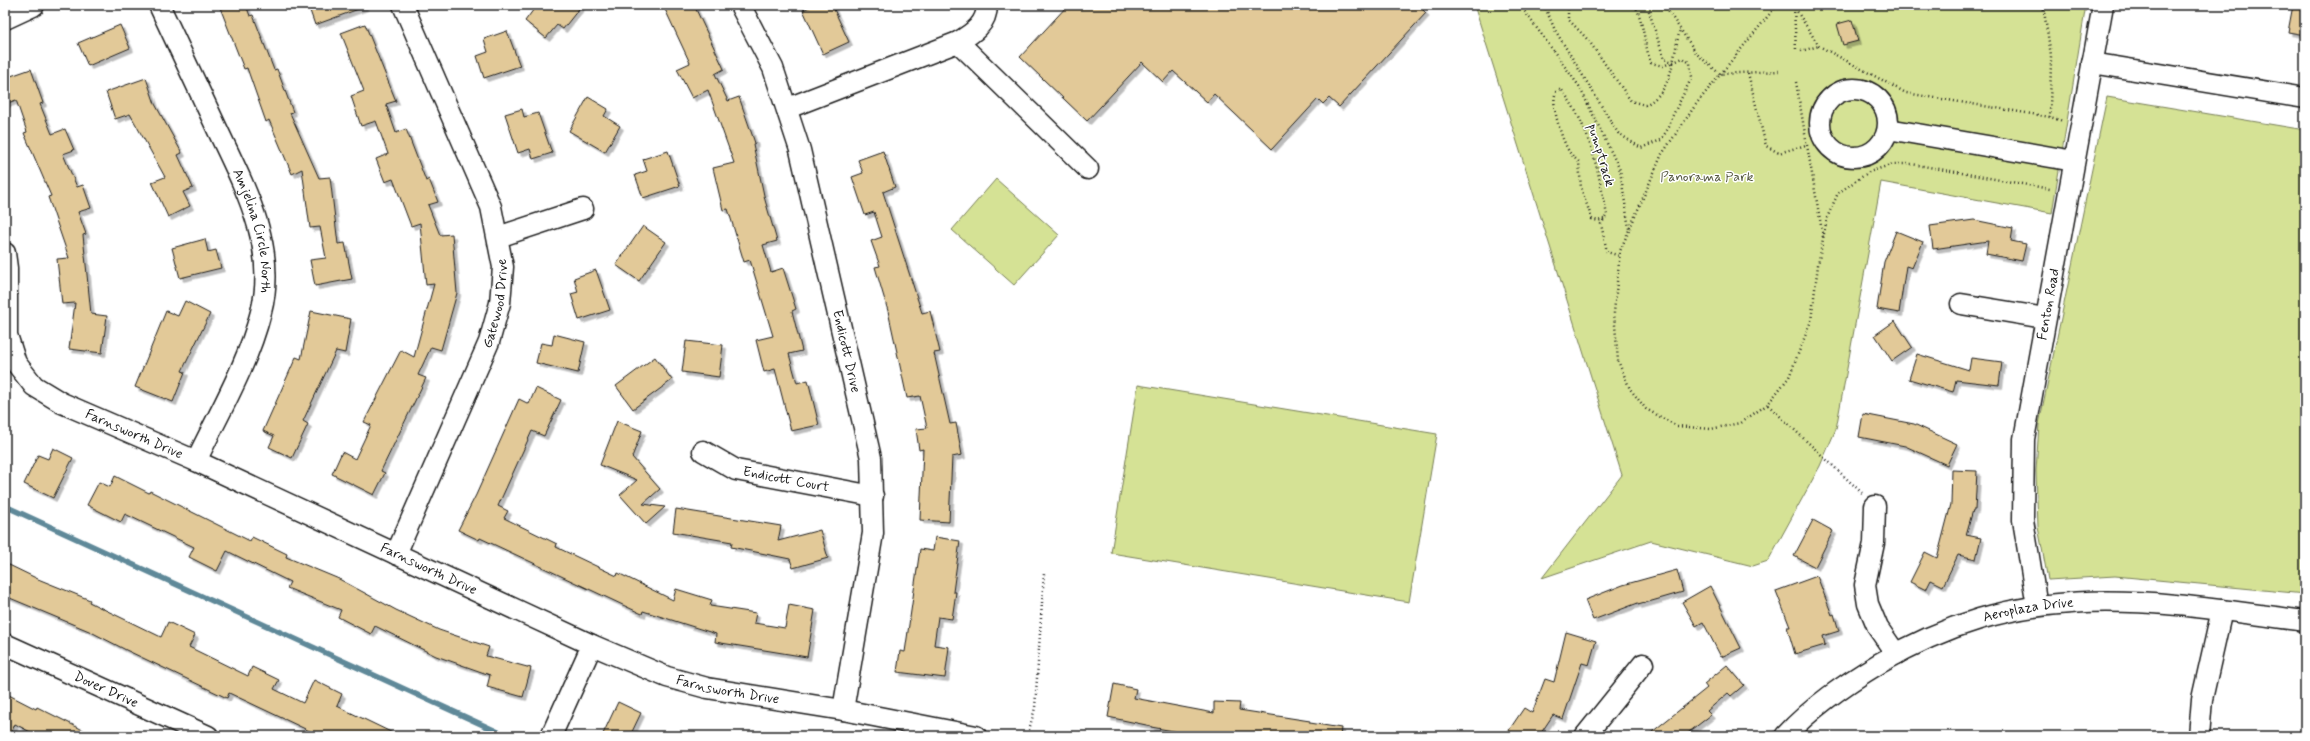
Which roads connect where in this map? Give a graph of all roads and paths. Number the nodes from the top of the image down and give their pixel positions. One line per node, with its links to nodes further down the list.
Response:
1 (33, 5): 16 (main road)
2 (159, 5): 48 (street, Amjelina Circle North)
3 (404, 5): 40 (street, Gatewood Drive)
4 (740, 5): 29 (street, Endicott Drive)
5 (988, 5): 18 (street)
6 (1520, 5): 39 (path)
7 (1544, 5): 22 (path)
8 (1568, 5): 22 (path)
9 (1635, 5): 22 (path)
10 (1647, 5): 22 (path)
11 (1664, 5): 17 (path)
12 (1777, 5): 26 (path)
13 (2043, 5): 30 (path)
14 (2103, 5): 23 (street, Fenton Road)
15 (1793, 6): 19 (path); 20 (path)
16 (5, 18)
17 (1680, 30): 22 (path); 26 (path)
18 (958, 42): 29 (street); 35 (street)
19 (1819, 46): 21 (path); 30 (path)
20 (1796, 50)
21 (1801, 51)
22 (1674, 62)
23 (2092, 63): 28 (street); 34 (street, Fenton Road)
24 (1778, 71): 25 (path)
25 (1748, 73): 26 (path); 33 (path)
26 (1720, 74): 39 (path)
27 (1796, 82): 33 (path)
28 (2305, 98)
29 (788, 108): 49 (street, Endicott Drive)
30 (2050, 117): 31 (path)
31 (2063, 121)
32 (1888, 129): 34 (street)
33 (1806, 145): 41 (path)
34 (2074, 161): 45 (street, Fenton Road)
35 (1088, 170)
36 (2051, 190): 41 (path)
37 (584, 209): 40 (street)
38 (1604, 219): 38 (path, pumptrack); 43 (path, pumptrack)
39 (1629, 229): 43 (path)
40 (498, 237): 51 (street, Gatewood Drive)
41 (1823, 239): 46 (path)
42 (5, 253): 48 (street, Farnsworth Drive)
43 (1620, 256): 46 (path)
44 (1961, 304): 45 (street)
45 (2045, 318): 53 (street, Fenton Road)
46 (1768, 404): 50 (path)
47 (703, 450): 49 (street, Endicott Court)
48 (196, 461): 51 (street, Farnsworth Drive)
49 (873, 496): 60 (street, Endicott Drive)
50 (1875, 506): 58 (street)
51 (396, 554): 57 (street, Farnsworth Drive)
52 (1044, 573): 61 (path)
53 (2037, 606): 54 (street, Aeroplaza Drive); 58 (street, Aeroplaza Drive)
54 (2222, 610): 55 (street, Aeroplaza Drive); 67 (street)
55 (2305, 621)
56 (5, 644): 62 (street, Dover Drive)
57 (592, 645): 60 (street, Farnsworth Drive); 63 (street)
58 (1896, 654): 66 (street, Aeroplaza Drive)
59 (1643, 664): 65 (street)
60 (843, 710): 64 (street, Farnsworth Drive)
61 (1029, 730)
62 (208, 736)
63 (551, 736)
64 (976, 736)
65 (1585, 736)
66 (1785, 736)
67 (2199, 736)

